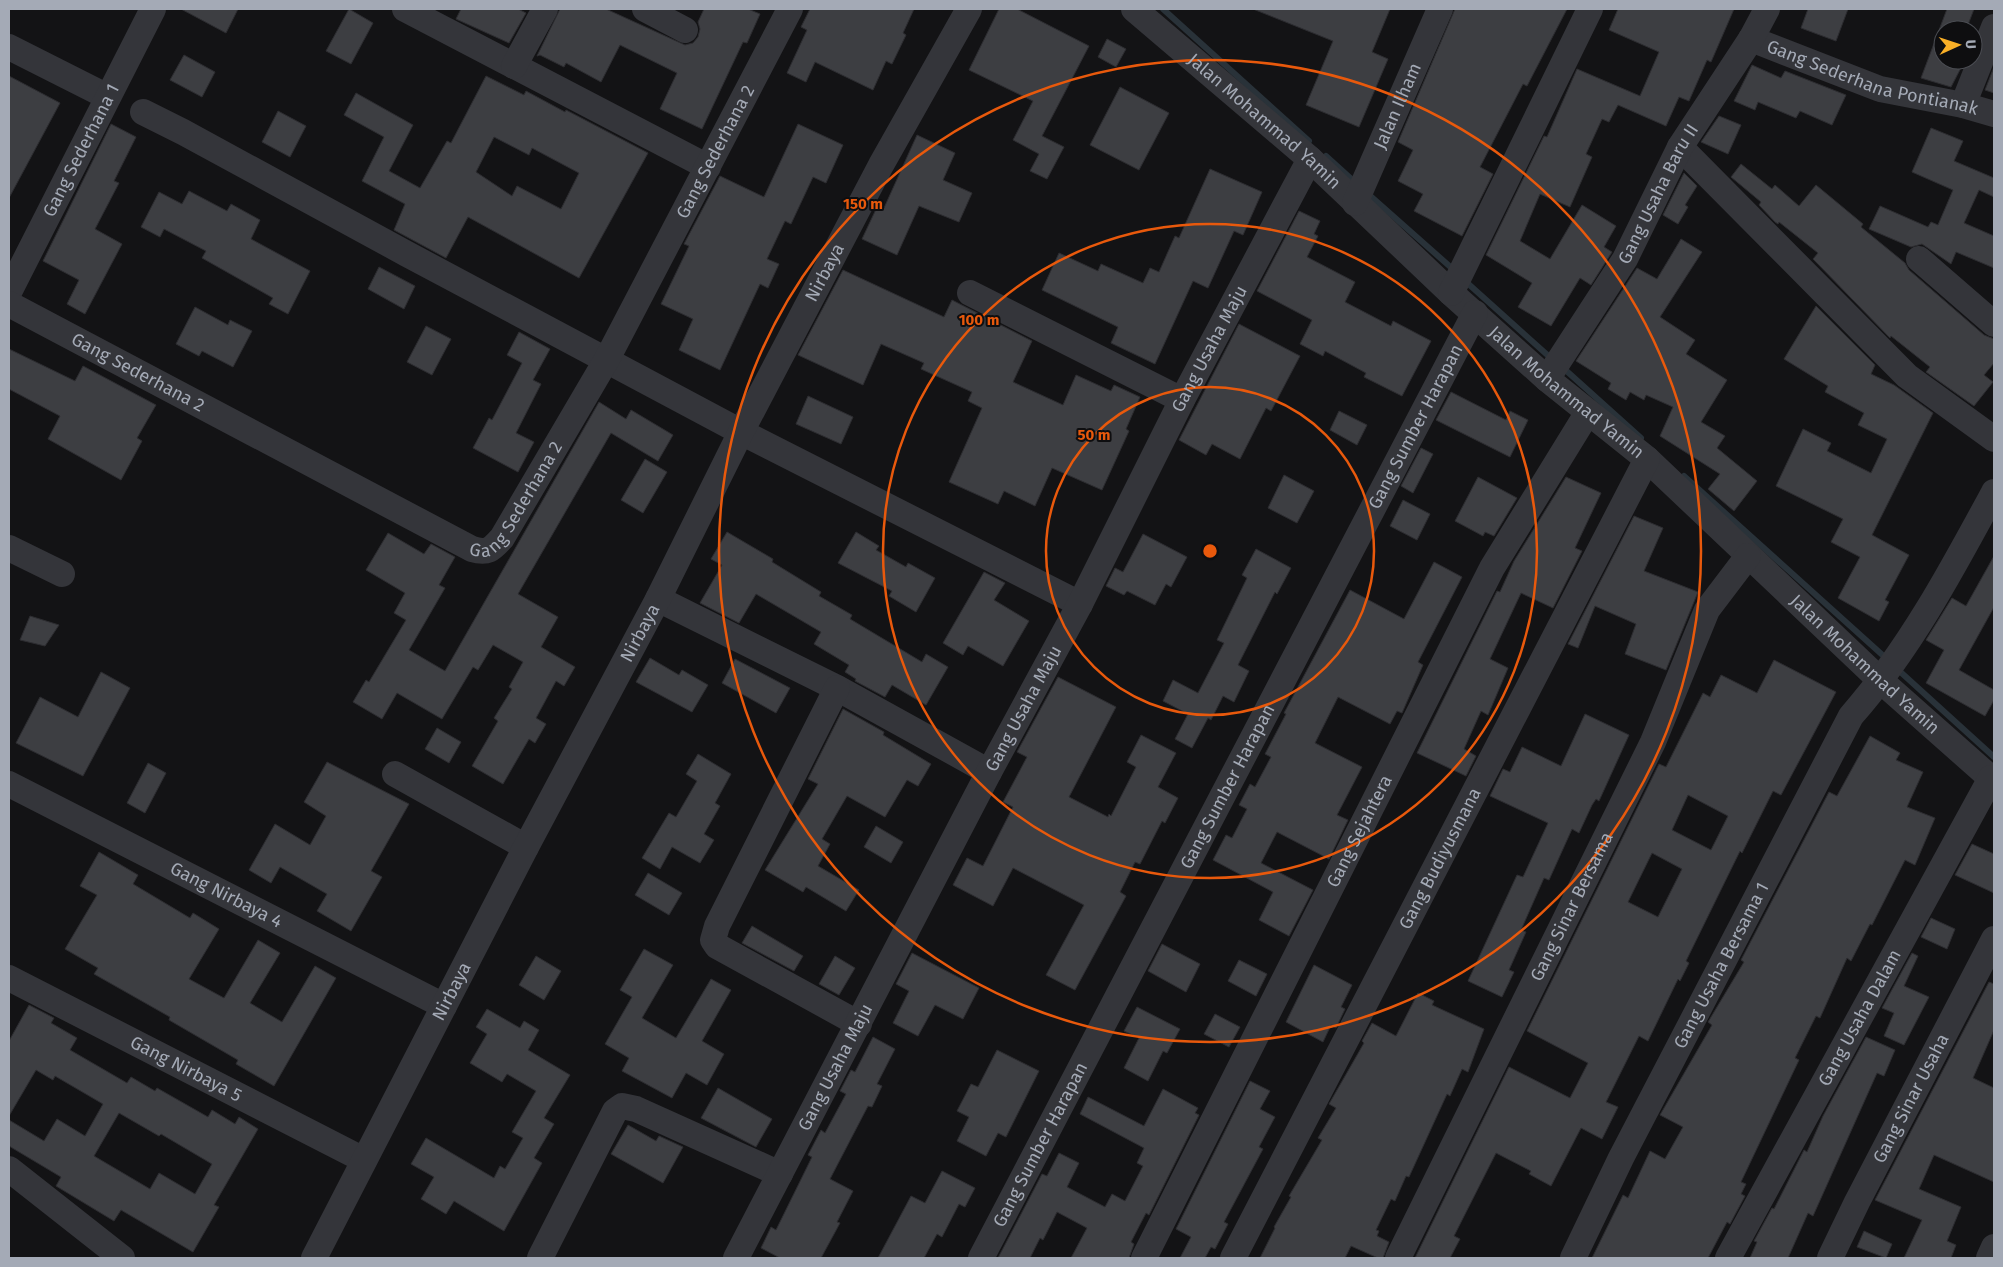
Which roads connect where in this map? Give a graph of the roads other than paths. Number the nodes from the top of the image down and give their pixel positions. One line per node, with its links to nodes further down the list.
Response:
1 (153, 9): 16 (street, Gang Sederhana 1)
2 (405, 9): 15 (street)
3 (545, 9): 15 (street)
4 (645, 9): 12 (street)
5 (790, 9): 22 (street, Gang Sederhana 2)
6 (969, 9): 35 (street, Nirbaya)
7 (1134, 9): 21 (street, Jalan Mohammad Yamin)
8 (1440, 9): 23 (street, Jalan Ilham)
9 (1590, 9): 26 (street)
10 (1767, 9): 13 (street, Gang Usaha Baru II)
11 (1994, 27): 17 (street)
12 (685, 30)
13 (1751, 39): 17 (street, Gang Sederhana Pontianak); 20 (street, Gang Usaha Baru II)
14 (9, 47): 16 (street)
15 (514, 66): 22 (street)
16 (108, 97): 25 (street, Gang Sederhana 1)
17 (1963, 105): 19 (street, Gang Sederhana Pontianak)
18 (143, 112): 31 (street)
19 (1994, 114)
20 (1680, 147): 32 (street, Gang Usaha Baru II); 36 (street)
21 (1310, 159): 23 (street, Jalan Mohammad Yamin); 33 (street, Gang Usaha Maju)
22 (708, 168): 31 (street, Gang Sederhana 2)
23 (1355, 203): 26 (street, Jalan Mohammad Yamin)
24 (1920, 259): 30 (street)
25 (9, 292)
26 (1451, 293): 29 (street, Jalan Mohammad Yamin)
27 (970, 294): 33 (street)
28 (9, 304): 31 (street, Gang Sederhana 2)
29 (1475, 313): 32 (street, Jalan Mohammad Yamin); 63 (street, Gang Sumber Harapan)
30 (1994, 324)
31 (608, 359): 35 (street)
32 (1548, 379): 34 (street, Jalan Mohammad Yamin)
33 (1182, 400): 43 (street, Gang Usaha Maju)
34 (1588, 412): 37 (street, Jalan Mohammad Yamin); 64 (street, Gang Sejahtera)
35 (741, 432): 42 (street, Nirbaya); 43 (street)
36 (1994, 439)
37 (1647, 459): 40 (street, Jalan Mohammad Yamin); 65 (street, Gang Budiyusmana)
38 (1994, 492): 44 (street, Gang Usaha Bersama 1)
39 (9, 548): 41 (street)
40 (1748, 556): 44 (street, Jalan Mohammad Yamin); 66 (street, Gang Sinar Bersama)
41 (62, 574)
42 (658, 599): 45 (street); 50 (street, Nirbaya)
43 (1080, 604): 46 (street, Gang Usaha Maju)
44 (1881, 681): 48 (street, Jalan Mohammad Yamin); 67 (street, Gang Usaha Bersama 1)
45 (837, 688): 46 (street); 54 (street)
46 (989, 772): 54 (street, Gang Usaha Maju)
47 (395, 774): 50 (street)
48 (1993, 779): 68 (street, Gang Usaha Dalam)
49 (9, 784): 53 (street, Gang Nirbaya 4)
50 (526, 847): 53 (street, Nirbaya)
51 (1994, 939): 69 (street, Gang Sinar Usaha)
52 (9, 978): 55 (street, Gang Nirbaya 5)
53 (444, 1006): 55 (street, Nirbaya)
54 (859, 1024): 57 (street, Gang Usaha Maju)
55 (364, 1160): 60 (street, Nirbaya)
56 (9, 1169): 59 (street)
57 (780, 1174): 61 (street); 62 (street, Gang Usaha Maju)
58 (1994, 1247): 70 (street)
59 (122, 1258)
60 (314, 1258)
61 (540, 1258)
62 (736, 1258)
63 (981, 1258)
64 (1144, 1258)
65 (1233, 1258)
66 (1398, 1258)
67 (1573, 1258)
68 (1728, 1258)
69 (1830, 1258)
70 (1989, 1258)

